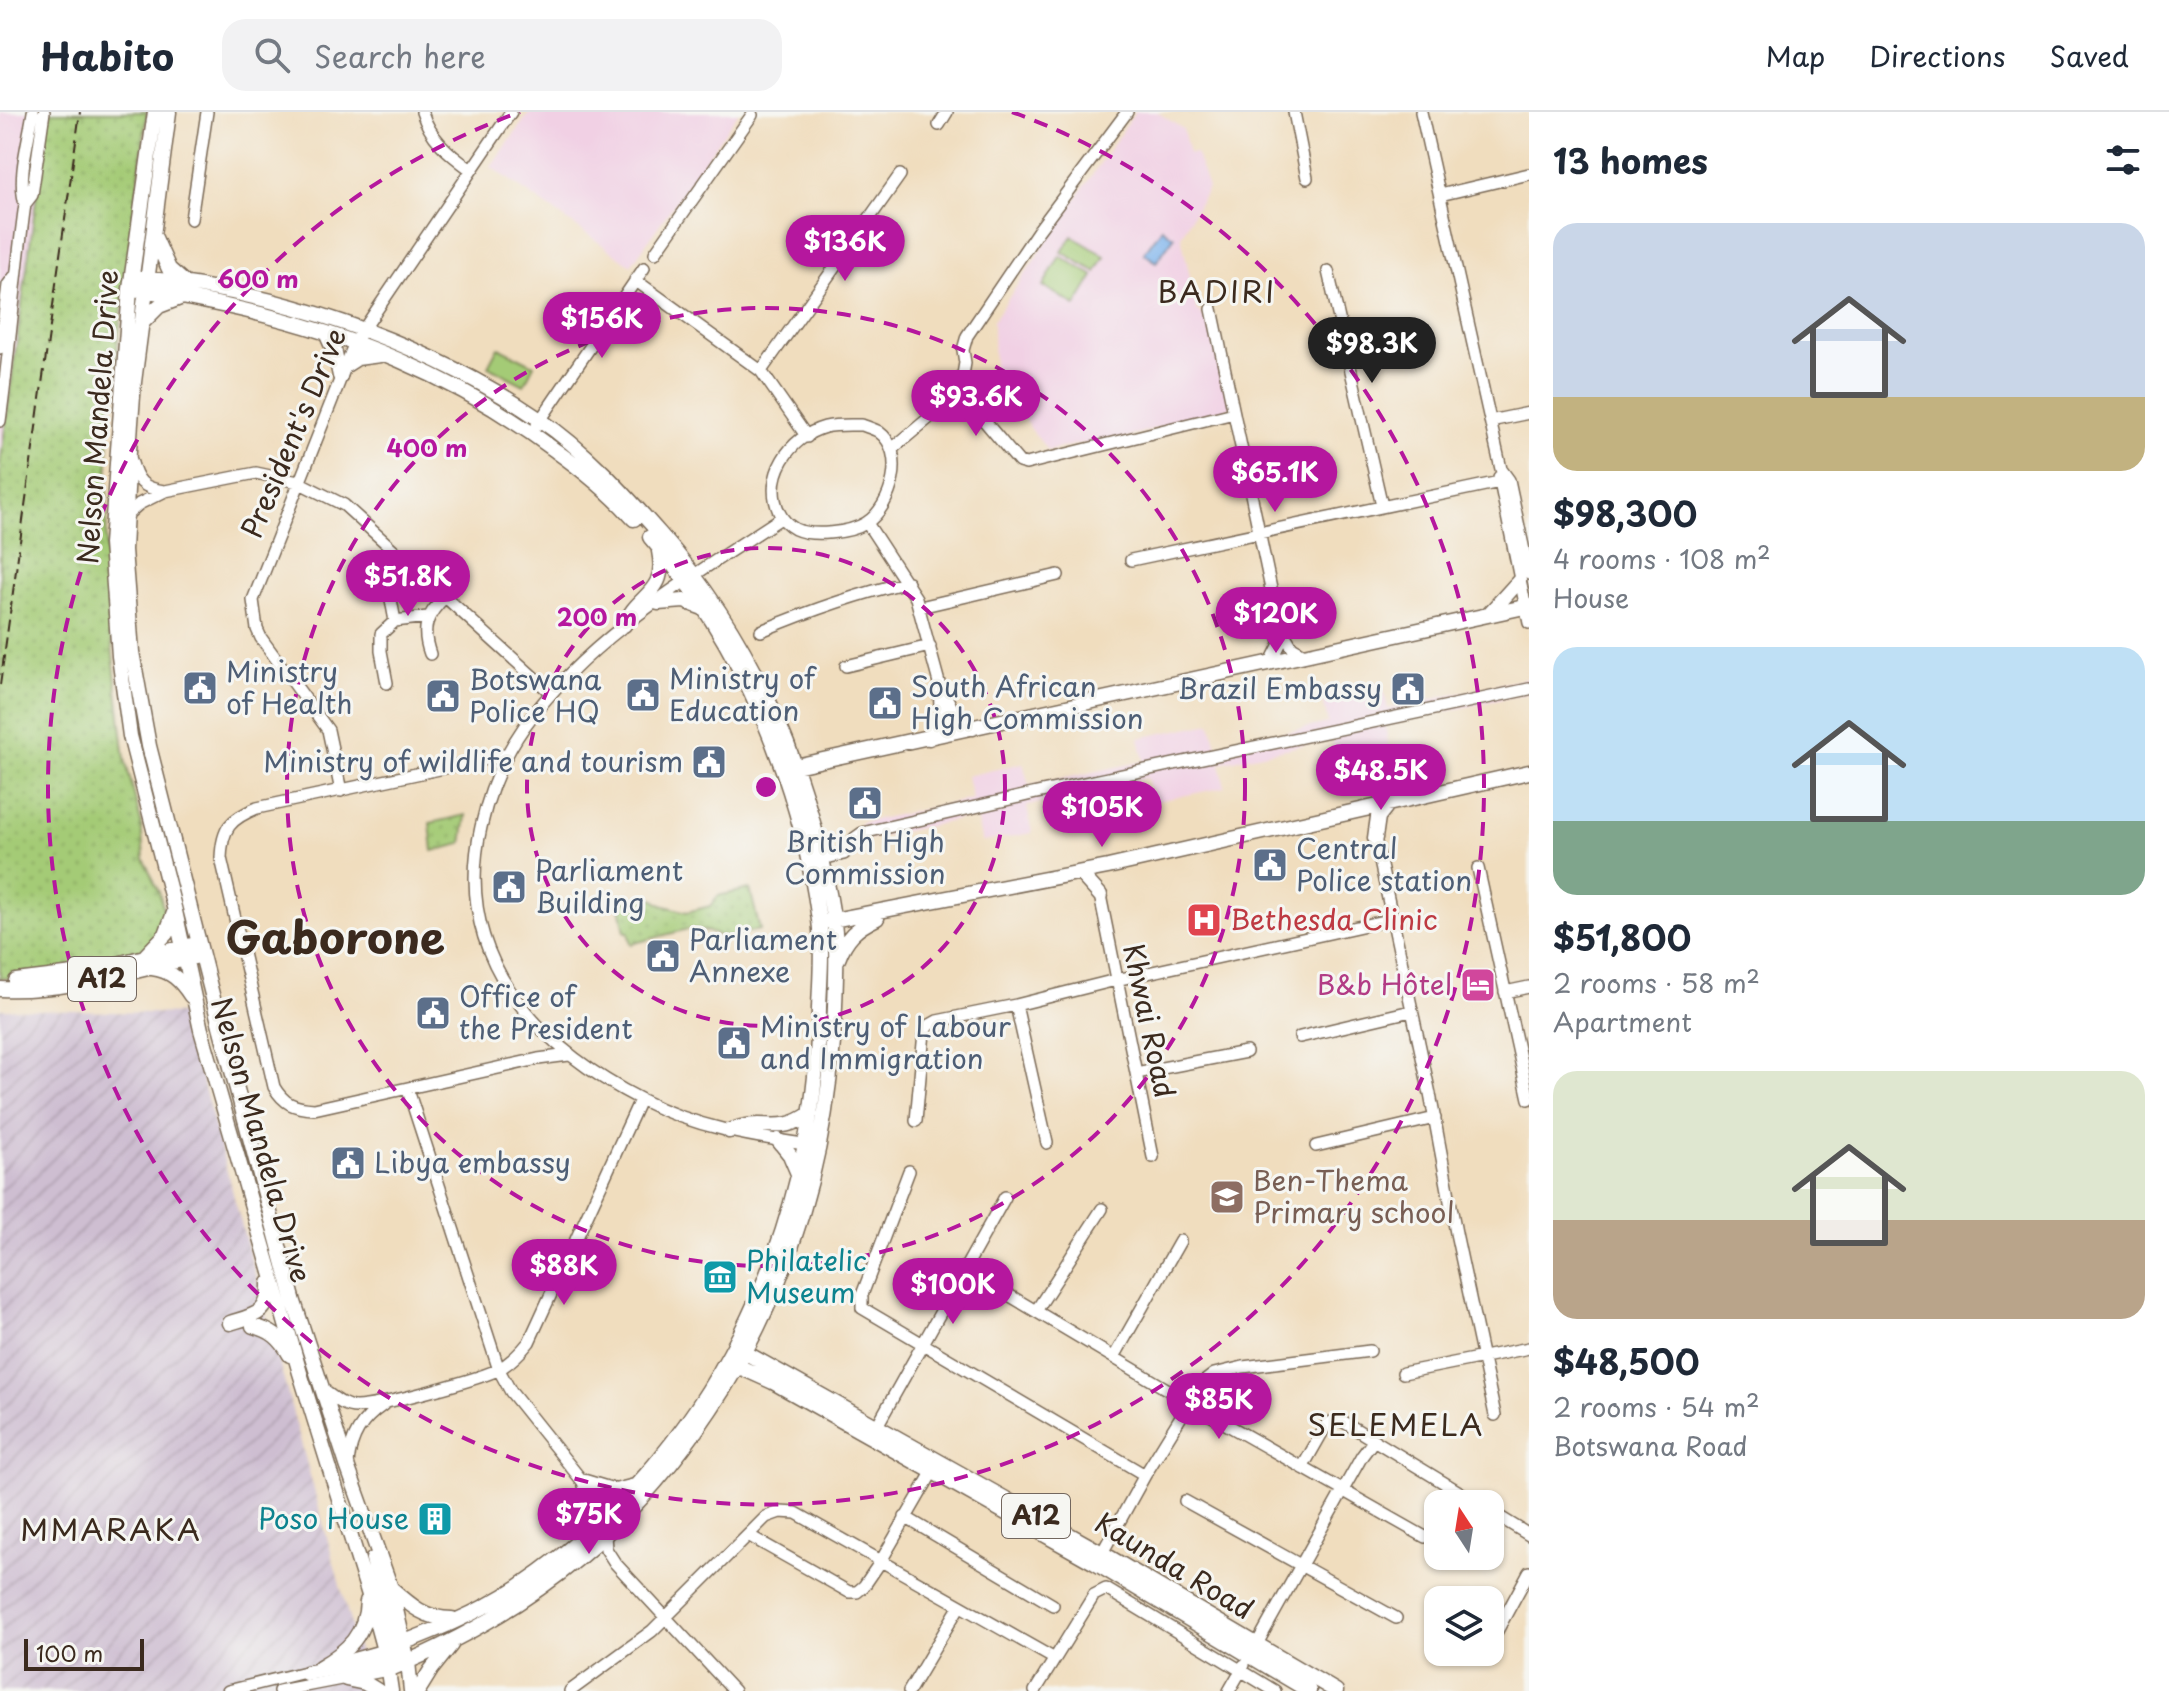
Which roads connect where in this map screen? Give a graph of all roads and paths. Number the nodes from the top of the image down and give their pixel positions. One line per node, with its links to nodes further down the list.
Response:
1 (33, 112): 19 (street)
2 (44, 112): 19 (street)
3 (155, 112): 27 (main road, Nelson Mandela Drive)
4 (169, 112): 21 (main road, Nelson Mandela Drive)
5 (207, 112): 20 (street)
6 (422, 112): 14 (street)
7 (511, 112): 14 (street, President's Drive)
8 (947, 112): 13 (street)
9 (1127, 112): 40 (street)
10 (1294, 112): 17 (street)
11 (1421, 112): 18 (street)
12 (752, 115): 22 (street)
13 (939, 125)
14 (470, 169): 33 (street, President's Drive)
15 (1529, 174): 18 (street)
16 (900, 175): 39 (street)
17 (1307, 178)
18 (1440, 195): 44 (street)
19 (25, 204): 26 (street)
20 (191, 219)
21 (154, 234): 28 (main road, Nelson Mandela Drive); 29 (main road)
22 (655, 253)
23 (644, 268): 25 (street)
24 (1328, 271): 52 (street)
25 (635, 280): 39 (street); 45 (street)
26 (10, 283): 30 (street)
27 (131, 283): 28 (main road); 99 (main road, Nelson Mandela Drive)
28 (147, 284): 29 (main road); 32 (main road, Nelson Mandela Drive)
29 (185, 290): 32 (main road); 33 (main road); 34 (main road)
30 (7, 299): 36 (street); 43 (street)
31 (1212, 309): 41 (street)
32 (142, 323): 48 (main road, Nelson Mandela Drive)
33 (363, 328): 35 (street, President's Drive); 45 (main road)
34 (326, 333): 35 (main road); 38 (main road)
35 (355, 342): 37 (main road); 38 (street, President's Drive)
36 (0, 348)
37 (389, 354): 38 (main road); 45 (main road)
38 (343, 370): 50 (street, President's Drive)
39 (761, 371): 46 (street)
40 (960, 392): 41 (street); 47 (street)
41 (1234, 413): 56 (street)
42 (1529, 413): 44 (street)
43 (0, 421)
44 (1490, 421): 49 (street)
45 (536, 426): 57 (main road); 62 (main road)
46 (807, 437): 47 (street); 53 (street)
47 (892, 449): 55 (street)
48 (129, 450): 51 (street); 54 (main road, Nelson Mandela Drive)
49 (1503, 481): 52 (street); 61 (street)
50 (298, 482): 51 (street); 58 (street); 90 (street, President's Drive)
51 (165, 491): 54 (street)
52 (1382, 506): 56 (street)
53 (781, 518): 55 (street); 62 (street)
54 (125, 522): 103 (main road, Nelson Mandela Drive)
55 (867, 523): 63 (street)
56 (1261, 532): 59 (street); 72 (street)
57 (659, 547): 62 (main road); 74 (main road)
58 (395, 551): 64 (street); 71 (street)
59 (1131, 560)
60 (1058, 575): 67 (street)
61 (1524, 577): 66 (street); 69 (main road)
62 (690, 578): 65 (street); 68 (main road); 88 (main road)
63 (908, 582): 67 (street); 75 (street)
64 (445, 597): 70 (street); 84 (street)
65 (658, 603): 68 (main road); 74 (street)
66 (1527, 606): 69 (main road); 73 (street)
67 (920, 607): 76 (street)
68 (703, 608): 88 (main road)
69 (1489, 614): 78 (main road)
70 (427, 617): 71 (street); 77 (street)
71 (395, 621): 81 (street)
72 (1278, 622): 78 (street); 79 (street)
73 (1529, 623)
74 (624, 625): 84 (street)
75 (761, 631)
76 (930, 646): 80 (street); 83 (street)
77 (430, 654)
78 (1306, 655): 79 (main road)
79 (1271, 662): 85 (main road)
80 (846, 666)
81 (387, 683)
82 (1529, 689): 94 (street)
83 (941, 690): 85 (main road); 86 (main road)
84 (551, 693): 87 (street)
85 (973, 728): 86 (main road)
86 (929, 738): 88 (main road)
87 (505, 755): 90 (street); 116 (street)
88 (790, 768): 94 (main road); 102 (main road)
89 (1529, 772): 91 (main road)
90 (341, 791): 118 (street)
91 (1389, 804): 92 (main road); 93 (main road)
92 (1354, 811): 93 (main road); 95 (main road)
93 (1375, 838): 101 (street)
94 (821, 859): 102 (main road)
95 (1108, 867): 97 (main road); 98 (main road)
96 (1478, 868): 110 (street)
97 (1080, 873): 98 (main road); 100 (main road)
98 (1100, 895): 107 (street, Khwai Road)
99 (175, 911): 104 (main road, Nelson Mandela Drive); 105 (main road)
100 (887, 911): 102 (main road); 106 (main road)
101 (1393, 919): 107 (street); 113 (street)
102 (827, 921): 106 (main road); 121 (main road)
103 (202, 949): 104 (main road, A12); 152 (main road, Nelson Mandela Drive)
104 (185, 953): 105 (main road, A12); 111 (main road, Nelson Mandela Drive)
105 (146, 962): 108 (main road, A12); 111 (main road)
106 (836, 966): 127 (main road)
107 (1116, 980): 112 (street); 117 (street, Khwai Road)
108 (7, 985)
109 (1529, 987): 110 (street)
110 (1505, 992): 119 (street)
111 (194, 1000): 135 (main road, Nelson Mandela Drive)
112 (1016, 1005): 123 (street); 126 (street)
113 (1411, 1011): 114 (street); 122 (street)
114 (1300, 1037)
115 (1246, 1052): 117 (street)
116 (569, 1055): 118 (street); 120 (street)
117 (1136, 1073): 129 (street, Khwai Road)
118 (408, 1090): 147 (street)
119 (1529, 1099)
120 (640, 1100): 124 (street); 147 (street)
121 (811, 1113): 124 (main road); 127 (main road)
122 (1435, 1118): 128 (street); 146 (street)
123 (916, 1121)
124 (729, 1131): 125 (street)
125 (778, 1140): 127 (street); 131 (main road)
126 (1047, 1143)
127 (813, 1145): 131 (main road); 137 (main road)
128 (1316, 1146)
129 (1153, 1157)
130 (909, 1171): 141 (street)
131 (799, 1176): 144 (main road)
132 (1005, 1197): 136 (street)
133 (1102, 1209): 138 (street)
134 (1180, 1241): 145 (street)
135 (267, 1260): 139 (main road); 148 (main road, Nelson Mandela Drive)
136 (965, 1269): 138 (street); 141 (street)
137 (769, 1308): 144 (main road); 150 (main road)
138 (1036, 1311): 145 (street)
139 (230, 1323)
140 (253, 1326): 148 (main road)
141 (922, 1346): 156 (street); 161 (street)
142 (1529, 1348): 146 (street)
143 (1370, 1351): 154 (street)
144 (736, 1356): 150 (main road, Kaunda Road / A12); 151 (main road); 163 (main road)
145 (1114, 1357): 154 (street)
146 (1483, 1357): 149 (street); 155 (street)
147 (499, 1370): 153 (street); 162 (street)
148 (300, 1373): 182 (main road, Nelson Mandela Drive)
149 (1403, 1373)
150 (772, 1375): 151 (main road); 156 (main road, Kaunda Road / A12)
151 (725, 1386): 168 (main road)
152 (323, 1390): 153 (street); 159 (main road, Nelson Mandela Drive)
153 (387, 1402): 159 (street)
154 (1188, 1402): 160 (street); 161 (street)
155 (1495, 1415)
156 (874, 1432): 158 (main road, Kaunda Road / A12)
157 (1374, 1440): 160 (street); 164 (street); 165 (street)
158 (936, 1466): 167 (street); 176 (main road, Kaunda Road / A12); 191 (main road, Kaunda Road / A12)
159 (348, 1468): 174 (main road, Nelson Mandela Drive)
160 (1302, 1468): 165 (street)
161 (1145, 1475): 176 (street)
162 (585, 1482): 163 (main road); 168 (street); 175 (main road)
163 (637, 1485): 168 (main road)
164 (1447, 1490)
165 (1342, 1491): 173 (street); 179 (street)
166 (1185, 1501): 179 (street)
167 (905, 1517): 177 (street); 183 (street)
168 (613, 1519): 170 (main road); 175 (main road)
169 (1504, 1520): 172 (street)
170 (605, 1535): 175 (main road); 178 (street)
171 (748, 1535): 177 (street); 177 (street); 189 (street)
172 (1529, 1535)
173 (1424, 1536)
174 (373, 1542): 181 (main road, Nelson Mandela Drive); 192 (main road)
175 (583, 1545): 178 (street); 185 (main road); 188 (main road)
176 (1102, 1553): 191 (main road, Kaunda Road / A12)
177 (881, 1561): 184 (street)
178 (615, 1563): 189 (street)
179 (1301, 1566): 186 (street); 191 (street)
180 (1529, 1572): 187 (street)
181 (391, 1588): 188 (main road); 192 (main road, Nelson Mandela Drive)
182 (368, 1592): 192 (main road, Nelson Mandela Drive); 194 (main road)
183 (1053, 1605)
184 (959, 1607): 193 (street); 206 (street)
185 (499, 1615): 190 (main road); 192 (main road)
186 (1396, 1618)
187 (1504, 1618)
188 (457, 1619): 192 (main road)
189 (666, 1619): 197 (street); 205 (street)
190 (460, 1637): 192 (main road); 204 (main road)
191 (1252, 1651): 195 (street); 210 (main road, Kaunda Road / A12); 211 (main road, Kaunda Road / A12)
192 (396, 1655): 194 (main road); 196 (street); 201 (main road); 202 (main road); 203 (main road)
193 (1053, 1658): 195 (street); 207 (street)
194 (311, 1671): 198 (street)
195 (1240, 1671): 208 (street); 209 (street)
196 (346, 1679): 199 (street); 200 (main road)
197 (573, 1690)
198 (228, 1691)
199 (279, 1691)
200 (378, 1691)
201 (391, 1691)
202 (402, 1691)
203 (411, 1691)
204 (418, 1691)
205 (734, 1691)
206 (909, 1691)
207 (1035, 1691)
208 (1229, 1691)
209 (1275, 1691)
210 (1309, 1691)
211 (1336, 1691)

